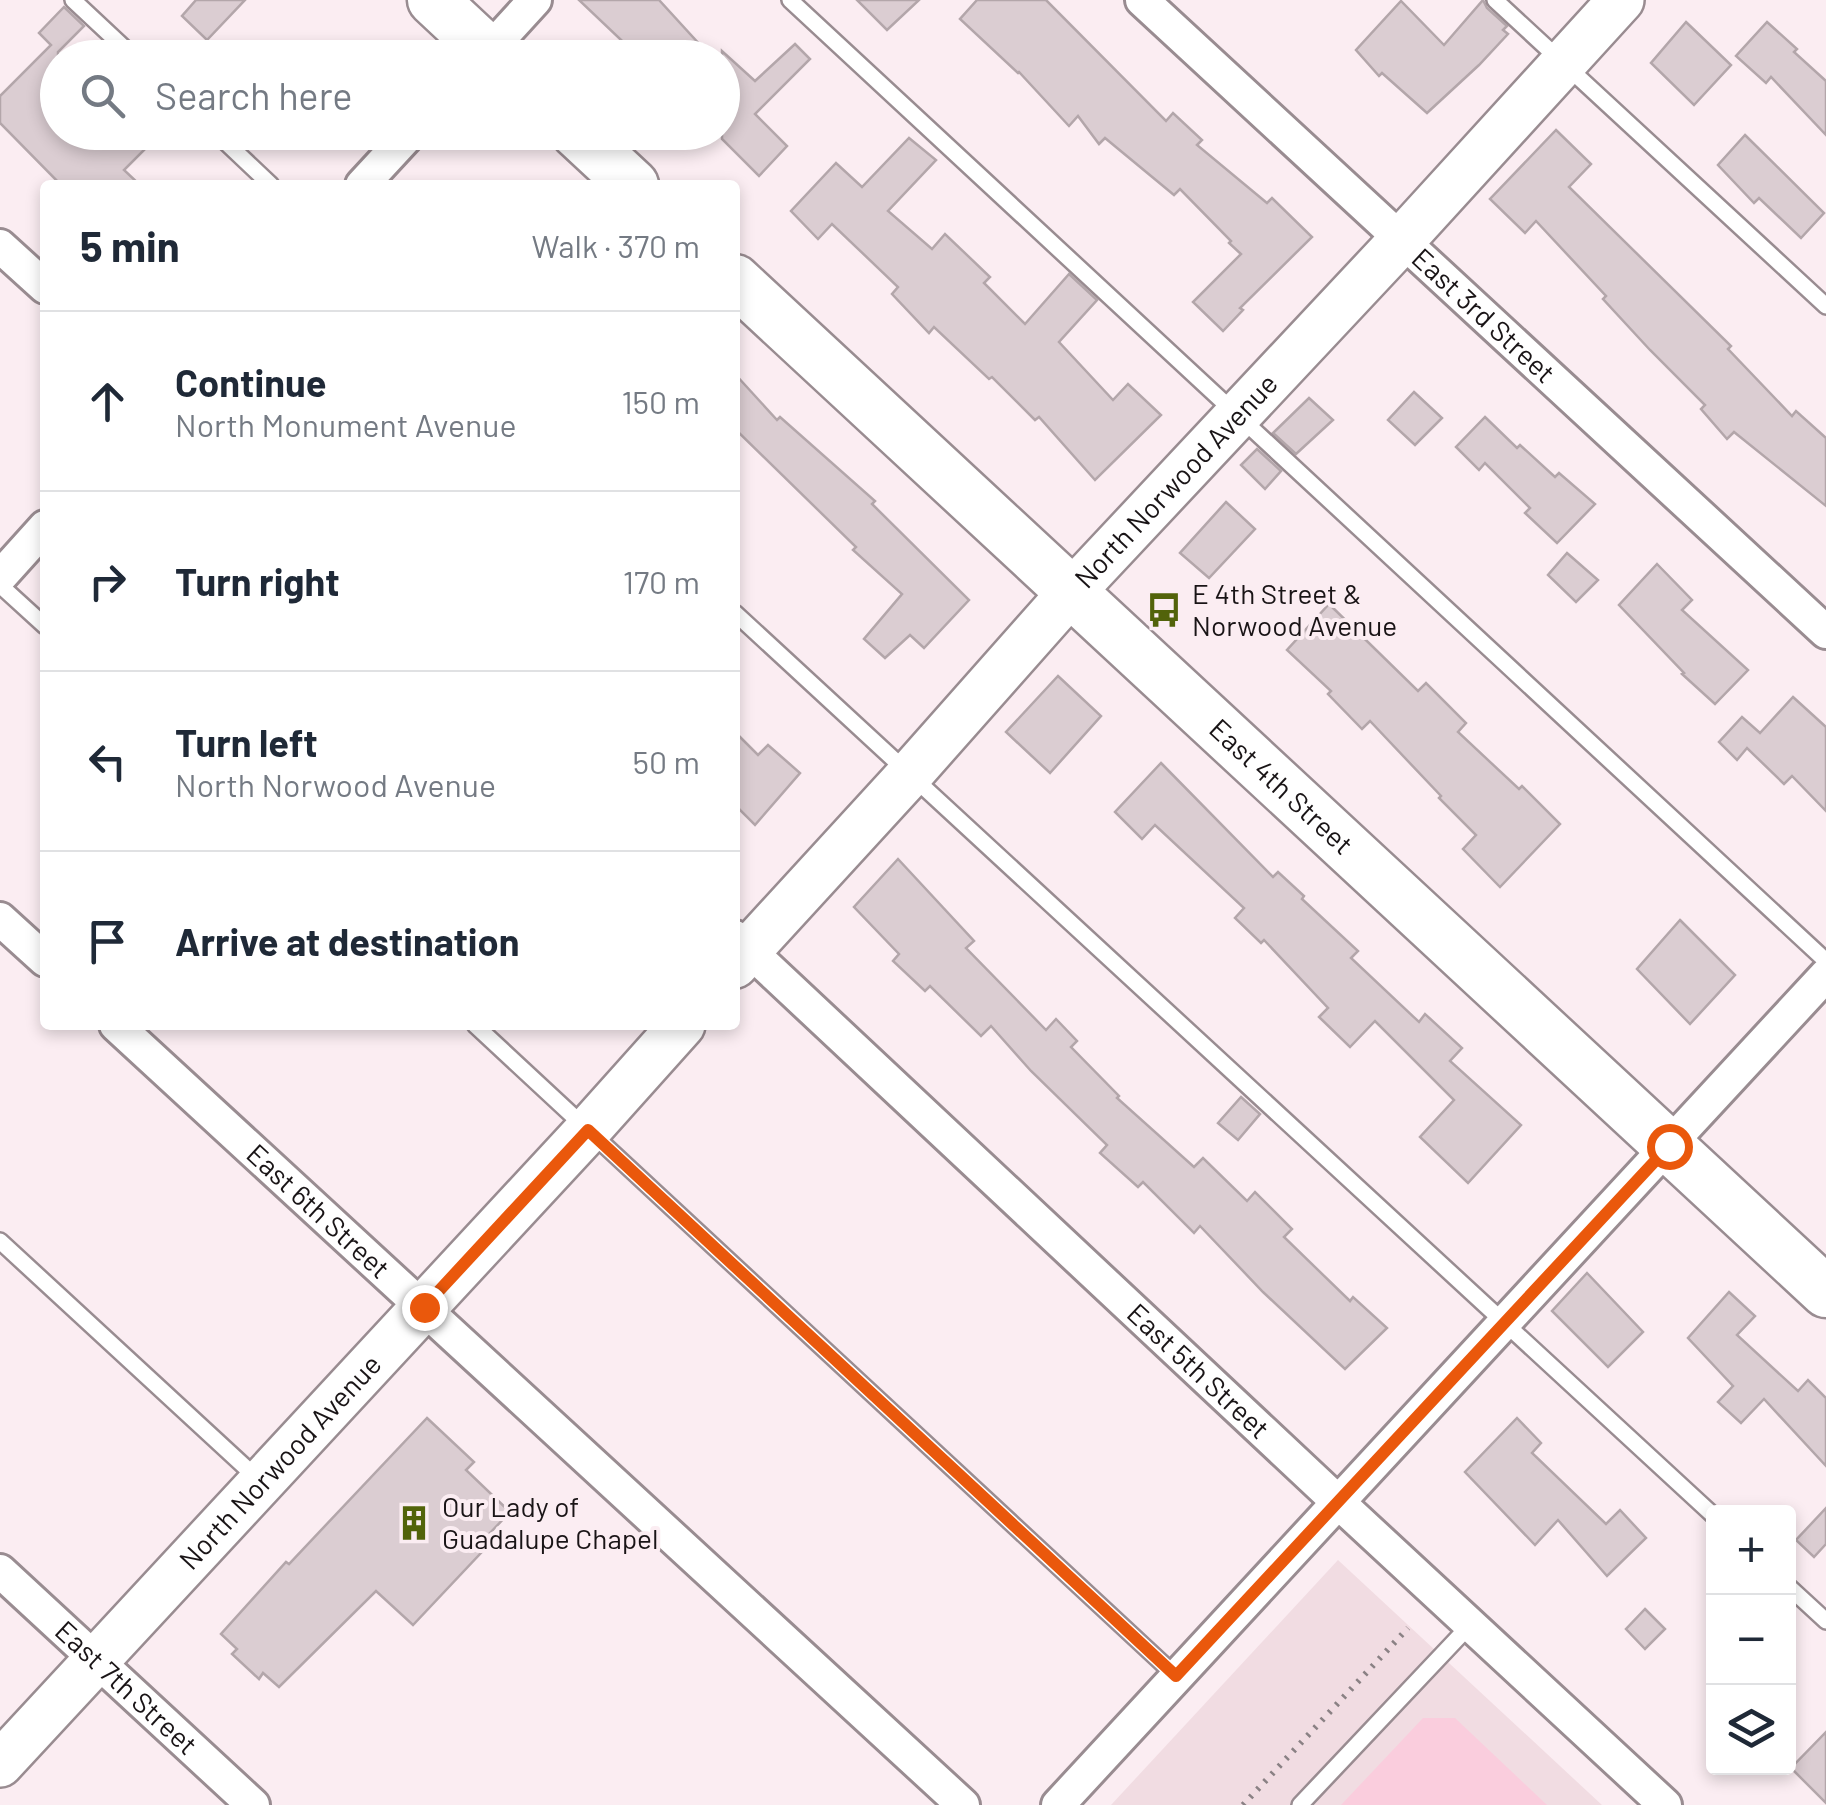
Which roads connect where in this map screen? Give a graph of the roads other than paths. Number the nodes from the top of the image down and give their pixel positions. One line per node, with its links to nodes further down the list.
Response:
1 (73, 0): 8 (lane)
2 (433, 0): 9 (main road)
3 (535, 0): 10 (street)
4 (790, 0): 23 (lane)
5 (1142, 0): 18 (street, East 3rd Street)
6 (1495, 0): 11 (lane)
7 (1620, 0): 11 (street, North Norwood Avenue)
8 (116, 40)
9 (473, 40)
10 (501, 40)
11 (1562, 62): 18 (street, North Norwood Avenue); 22 (lane)
12 (234, 150): 15 (lane)
13 (395, 150): 16 (street)
14 (595, 150): 17 (main road)
15 (266, 180)
16 (367, 180)
17 (627, 180)
18 (1402, 240): 23 (street, North Norwood Avenue); 29 (street, East 3rd Street)
19 (0, 246): 20 (street)
20 (40, 283)
21 (740, 285): 26 (main road, East 4th Street)
22 (1826, 306)
23 (1238, 416): 26 (street, North Norwood Avenue); 34 (lane)
24 (40, 533): 25 (street)
25 (0, 581): 28 (lane)
26 (1072, 592): 30 (street, North Norwood Avenue); 40 (main road, East 4th Street)
27 (740, 618): 30 (lane)
28 (40, 621)
29 (1826, 632)
30 (910, 774): 32 (street, North Norwood Avenue); 44 (lane)
31 (0, 918): 33 (street)
32 (740, 951): 46 (street, East 5th Street)
33 (40, 955)
34 (1826, 960)
35 (1826, 975): 40 (street)
36 (121, 1030): 43 (street, East 6th Street)
37 (480, 1030): 39 (lane)
38 (678, 1030): 39 (street, North Norwood Avenue)
39 (588, 1130): 43 (street, North Norwood Avenue); 53 (lane)
40 (1669, 1146): 42 (main road, East 4th Street); 44 (street)
41 (0, 1241): 45 (lane)
42 (1826, 1292)
43 (424, 1307): 45 (street, North Norwood Avenue); 56 (street, East 6th Street)
44 (1506, 1322): 46 (street); 47 (lane)
45 (261, 1482): 52 (street, North Norwood Avenue)
46 (1338, 1502): 51 (street, East 5th Street); 53 (street)
47 (1706, 1509)
48 (0, 1571): 52 (street, East 7th Street)
49 (1796, 1593): 50 (lane)
50 (1826, 1621)
51 (1471, 1624): 58 (lane); 59 (street, East 5th Street)
52 (96, 1660): 54 (street, North Norwood Avenue); 55 (street, East 7th Street)
53 (1176, 1676): 57 (street)
54 (0, 1764)
55 (253, 1805)
56 (964, 1805)
57 (1058, 1805)
58 (1300, 1805)
59 (1665, 1805)

